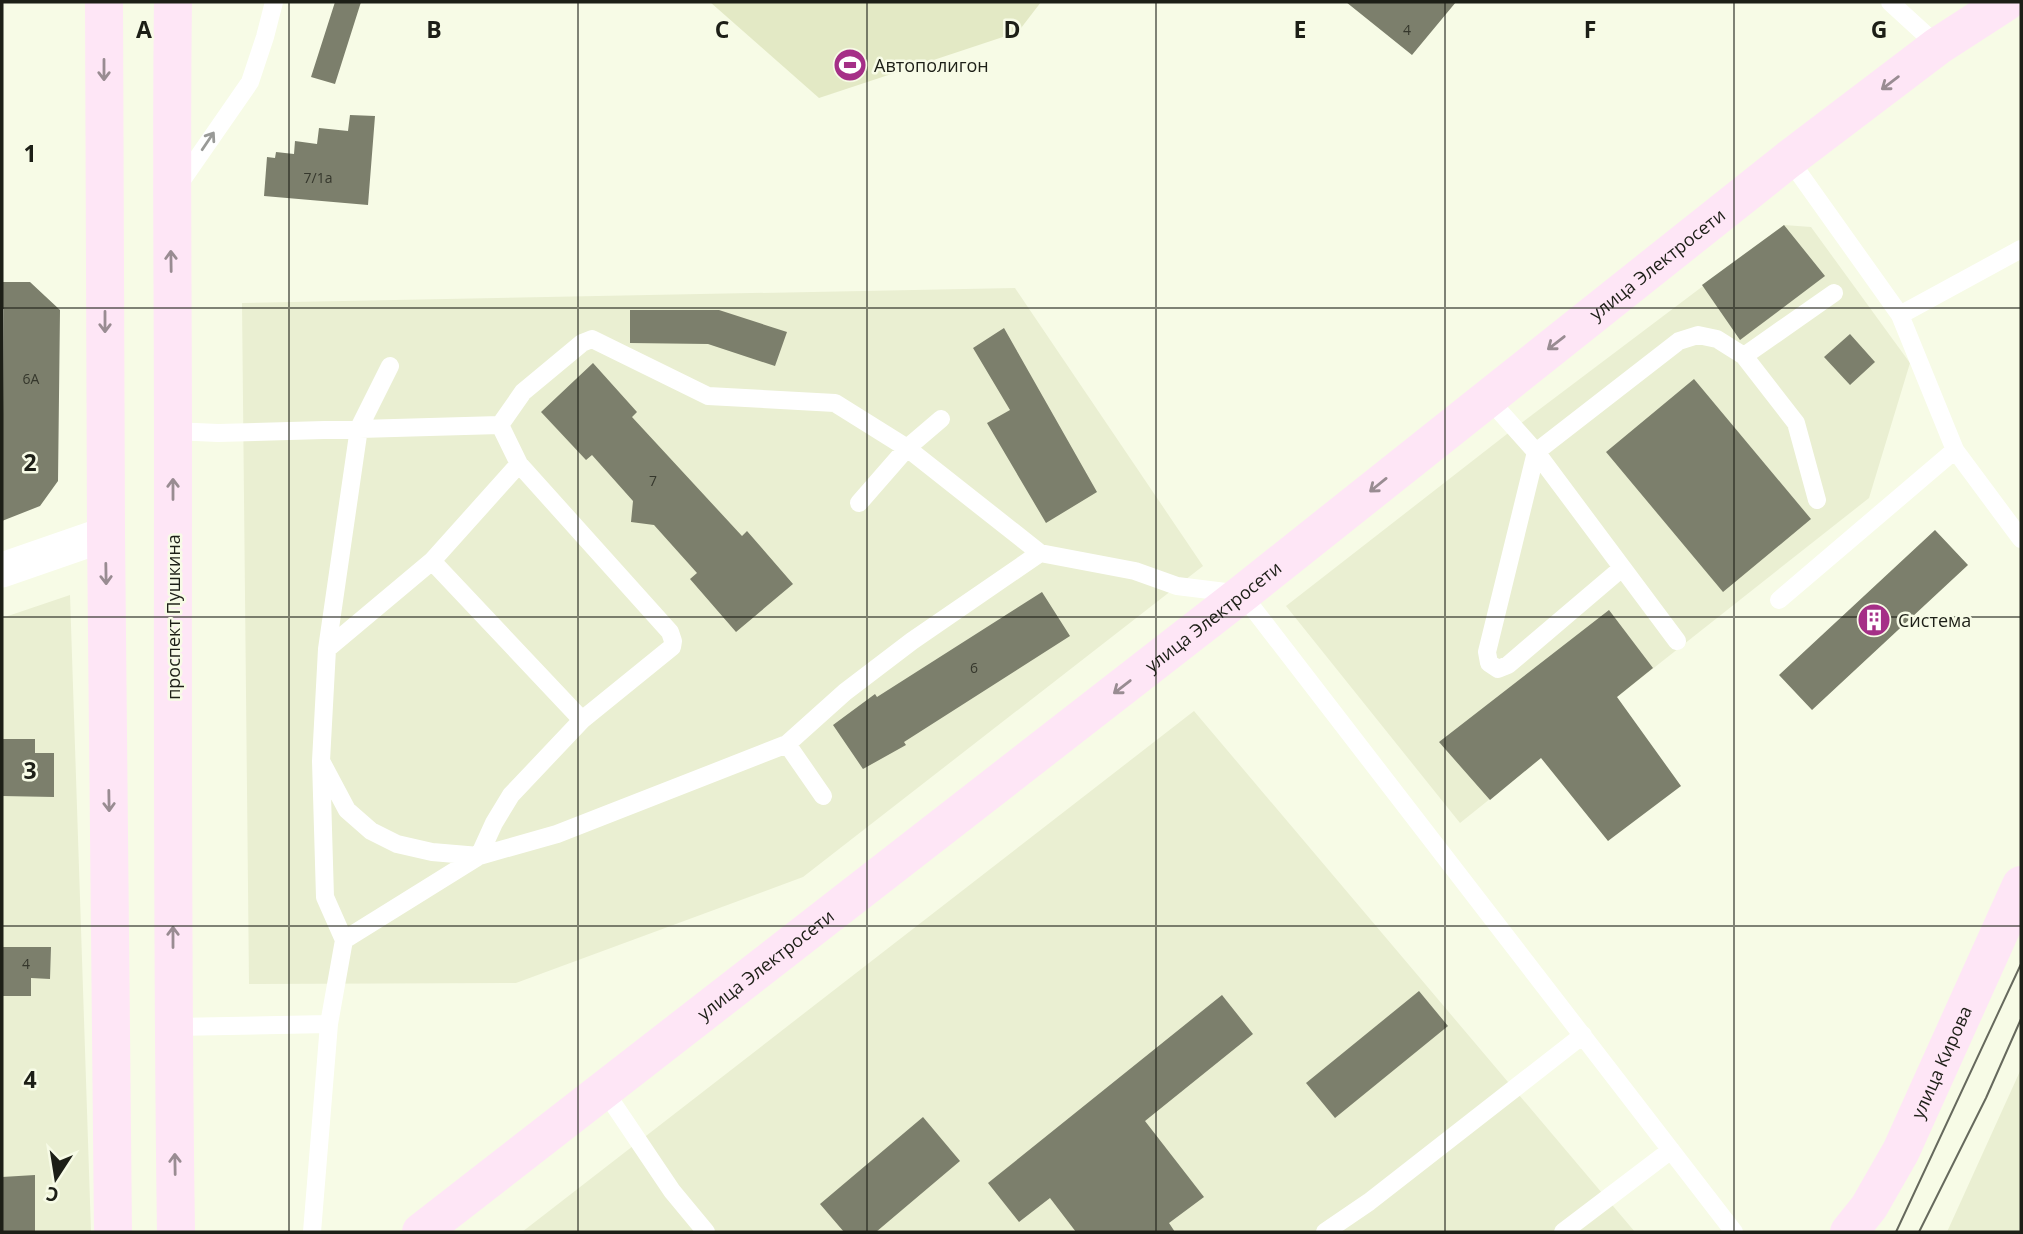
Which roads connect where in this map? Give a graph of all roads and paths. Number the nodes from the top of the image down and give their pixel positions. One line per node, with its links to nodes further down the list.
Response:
1 (104, 2): 25 (main road, one-way to 25)
2 (173, 2): 8 (main road, проспект Пушкина)
3 (274, 2): 8 (lane, one-way to 3)
4 (1890, 2): 6 (lane)
5 (2006, 2): 6 (main road, улица Электросети)
6 (1938, 46): 7 (main road, улица Электросети, one-way to 7)
7 (1789, 159): 11 (lane); 14 (main road, улица Электросети, one-way to 14)
8 (171, 198): 18 (main road, проспект Пушкина, one-way to 8)
9 (2021, 249): 11 (lane)
10 (1834, 293): 12 (lane)
11 (1900, 315): 20 (lane)
12 (1744, 356): 21 (lane); 23 (lane)
13 (390, 366): 17 (lane)
14 (1482, 394): 21 (lane); 31 (main road, улица Электросети, one-way to 31)
15 (941, 419): 19 (lane)
16 (500, 425): 17 (lane); 19 (lane); 22 (lane)
17 (359, 428): 18 (lane); 34 (lane)
18 (173, 431): 43 (main road, проспект Пушкина, one-way to 18)
19 (907, 448): 24 (lane); 27 (lane)
20 (1955, 450): 26 (lane); 32 (lane)
21 (1536, 452): 29 (lane); 29 (lane)
22 (519, 464): 28 (lane); 35 (lane)
23 (1817, 500)
24 (859, 503)
25 (106, 534): 30 (street); 47 (main road, one-way to 47)
26 (2021, 539)
27 (1040, 553): 31 (lane); 36 (lane)
28 (432, 561): 34 (lane); 35 (lane)
29 (1622, 568): 33 (lane)
30 (2, 570)
31 (1242, 594): 44 (lane); 45 (main road, улица Электросети, one-way to 45)
32 (1779, 600)
33 (1677, 641)
34 (327, 649): 37 (lane)
35 (582, 720): 39 (lane)
36 (788, 744): 38 (lane); 39 (lane)
37 (321, 761): 39 (lane); 41 (lane)
38 (823, 796)
39 (479, 856): 41 (lane)
40 (2021, 885): 55 (main road, улица Кирова)
41 (344, 940): 42 (lane)
42 (329, 1024): 43 (lane); 49 (lane)
43 (173, 1027): 48 (main road, проспект Пушкина, one-way to 43)
44 (1583, 1035): 46 (lane); 52 (lane)
45 (604, 1090): 50 (main road, улица Электросети); 51 (lane)
46 (1671, 1150): 53 (lane); 54 (lane)
47 (113, 1232)
48 (176, 1232)
49 (312, 1232)
50 (421, 1232)
51 (706, 1232)
52 (1325, 1232)
53 (1563, 1232)
54 (1734, 1232)
55 (1849, 1232)

